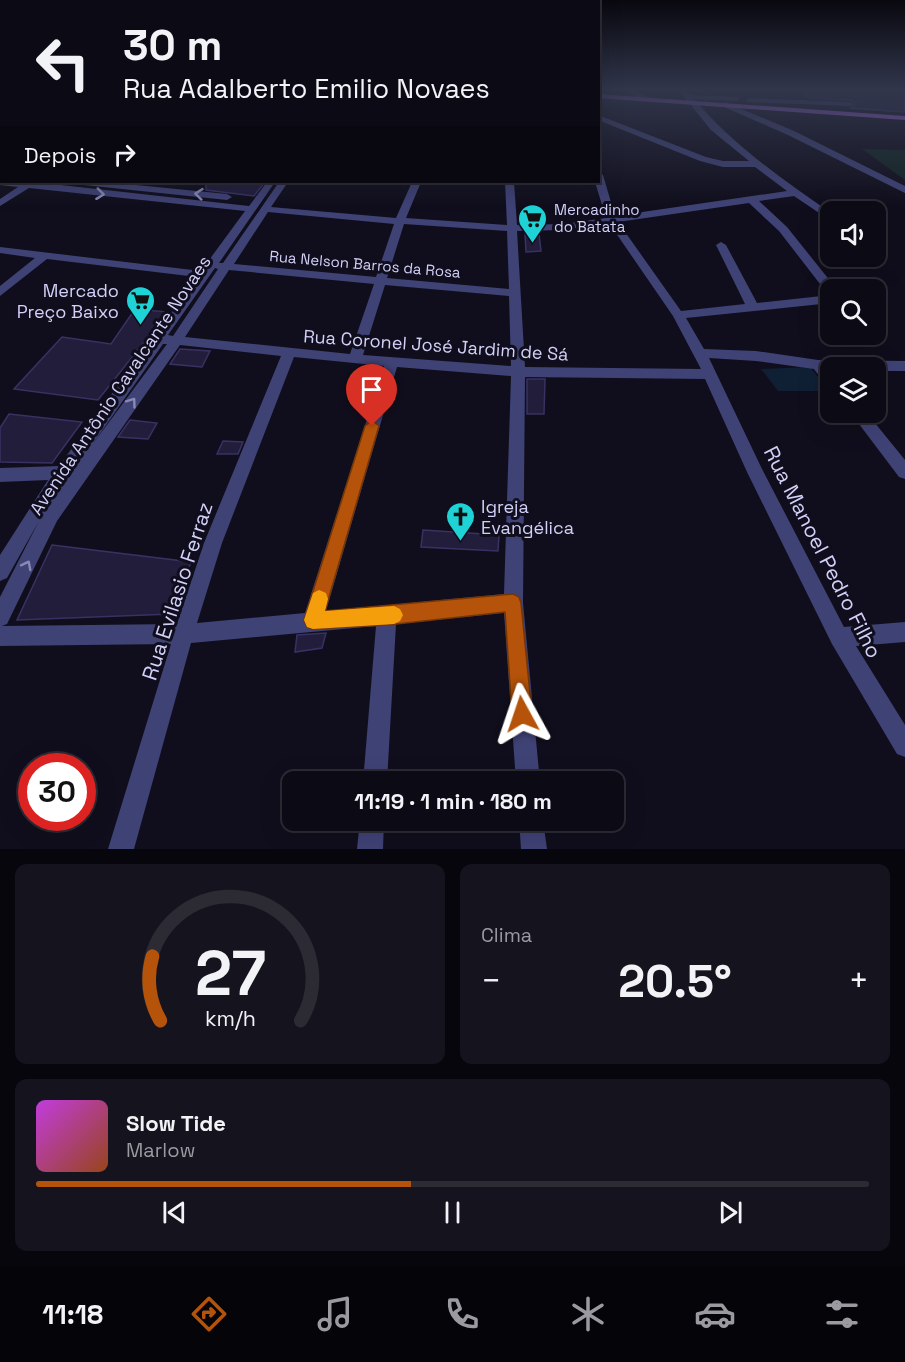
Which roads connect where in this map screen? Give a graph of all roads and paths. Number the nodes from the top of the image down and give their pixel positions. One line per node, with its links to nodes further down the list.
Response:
1 (625, 128): 4 (street)
2 (714, 128): 4 (street)
3 (778, 128): 13 (street)
4 (756, 164): 14 (street)
5 (30, 183): 16 (street); 17 (street, one-way to 17)
6 (107, 183): 12 (street)
7 (270, 183): 17 (street)
8 (282, 183): 17 (street, Avenida Antônio Cavalcante Novaes)
9 (417, 183): 19 (street)
10 (510, 183): 21 (street)
11 (600, 183): 20 (street, Rua Manoel Pedro Filho)
12 (152, 185): 17 (street, one-way to 12)
13 (905, 190)
14 (795, 193): 15 (street); 18 (street)
15 (752, 199): 20 (street); 26 (street)
16 (0, 203)
17 (257, 206): 19 (street); 25 (street, Avenida Antônio Cavalcante Novaes)
18 (820, 210)
19 (400, 221): 21 (street); 27 (street)
20 (612, 221): 21 (street); 32 (street, Rua Manoel Pedro Filho)
21 (512, 228): 29 (street)
22 (721, 245): 31 (street)
23 (0, 250): 24 (street, Rua Nelson Barros da Rosa)
24 (45, 255): 25 (street, Rua Nelson Barros da Rosa); 28 (street)
25 (214, 269): 27 (street, Rua Nelson Barros da Rosa); 33 (street); 34 (street, Avenida Antônio Cavalcante Novaes)
26 (822, 279)
27 (380, 280): 29 (street, Rua Nelson Barros da Rosa); 37 (street)
28 (0, 292)
29 (515, 293): 42 (street)
30 (820, 300): 31 (street)
31 (753, 307): 32 (street)
32 (678, 315): 36 (street, Rua Manoel Pedro Filho)
33 (160, 339): 34 (street, Rua Coronel José Jardim de Sá); 46 (street)
34 (176, 341): 35 (street, Rua Coronel José Jardim de Sá); 46 (street, Avenida Antônio Cavalcante Novaes, one-way to 34)
35 (290, 353): 37 (street, Rua Coronel José Jardim de Sá); 54 (street, Rua Evilasio Ferraz)
36 (700, 353): 39 (street); 43 (street, Rua Manoel Pedro Filho)
37 (355, 359): 38 (street, Rua Coronel José Jardim de Sá)
38 (392, 361): 42 (street, Rua Coronel José Jardim de Sá); 52 (street)
39 (818, 365): 40 (street); 41 (street)
40 (905, 366)
41 (820, 367)
42 (518, 372): 43 (street, Rua Coronel José Jardim de Sá); 49 (street)
43 (710, 374): 56 (street, Rua Manoel Pedro Filho)
44 (866, 423): 45 (street)
45 (905, 472)
46 (71, 474): 47 (street); 48 (street); 51 (street, Avenida Antônio Cavalcante Novaes, one-way to 46)
47 (0, 475)
48 (0, 572)
49 (513, 603): 50 (street); 59 (street)
50 (387, 616): 52 (street); 58 (street)
51 (0, 617)
52 (313, 620): 54 (street)
53 (905, 632): 56 (street)
54 (184, 634): 55 (street); 62 (street, Rua Evilasio Ferraz)
55 (0, 636)
56 (839, 637): 57 (street, Rua Manoel Pedro Filho)
57 (905, 746)
58 (376, 771)
59 (527, 771)
60 (371, 831): 63 (street)
61 (532, 831): 64 (street)
62 (121, 849)
63 (370, 849)
64 (534, 849)

